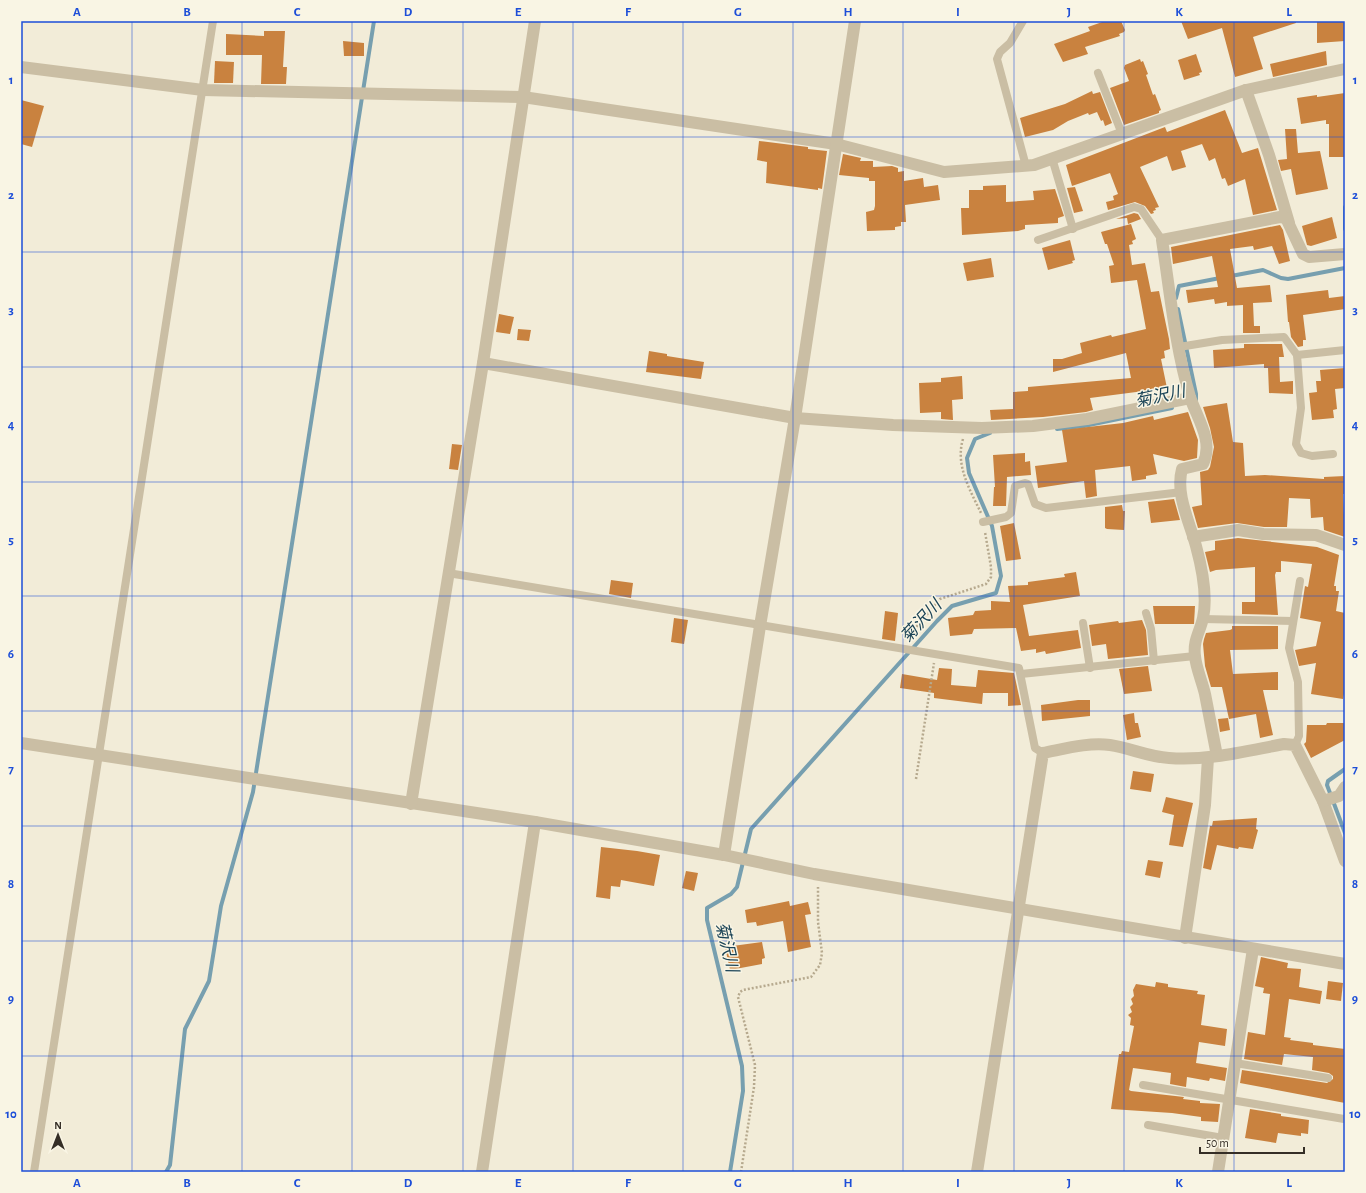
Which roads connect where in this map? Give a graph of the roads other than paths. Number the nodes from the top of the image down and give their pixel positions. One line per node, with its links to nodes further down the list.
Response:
1 (213, 21): 8 (lane)
2 (535, 21): 10 (street)
3 (855, 21): 12 (street)
4 (1023, 21): 14 (lane)
5 (21, 67): 8 (street)
6 (1345, 69): 9 (street)
7 (1098, 73): 11 (lane)
8 (203, 90): 10 (street); 45 (lane)
9 (1246, 90): 11 (street); 15 (street)
10 (523, 96): 12 (street); 23 (street)
11 (1122, 134): 13 (street)
12 (836, 144): 14 (street); 25 (street)
13 (1052, 158): 14 (street); 16 (lane)
14 (1026, 166)
15 (1289, 223): 18 (street); 19 (street)
16 (1073, 228): 17 (lane); 18 (lane)
17 (1038, 240)
18 (1162, 240): 20 (street)
19 (1344, 254)
20 (1179, 347): 22 (lane); 24 (street)
21 (1345, 350): 22 (lane)
22 (1297, 355): 26 (lane)
23 (483, 363): 25 (street); 31 (street)
24 (1190, 398): 25 (street); 27 (street)
25 (795, 418): 37 (street)
26 (1333, 454)
27 (1182, 492): 28 (lane); 29 (street)
28 (983, 522)
29 (1192, 537): 30 (street); 34 (street)
30 (1345, 545)
31 (448, 573): 37 (lane); 49 (street)
32 (1300, 581): 35 (lane)
33 (1146, 613): 39 (lane)
34 (1203, 619): 35 (lane); 38 (street)
35 (1293, 621): 43 (lane)
36 (1082, 623): 40 (lane)
37 (760, 626): 41 (lane); 51 (street)
38 (1195, 656): 39 (lane); 46 (street)
39 (1154, 661): 40 (lane)
40 (1090, 668): 41 (lane)
41 (1021, 674): 44 (lane)
42 (21, 743): 45 (street)
43 (1296, 745): 46 (street); 48 (street)
44 (1043, 753): 46 (street); 53 (street)
45 (100, 755): 49 (street); 64 (lane)
46 (1213, 757): 54 (street)
47 (1343, 794): 48 (street)
48 (1322, 801): 52 (street)
49 (411, 804): 50 (street)
50 (535, 822): 51 (street); 65 (street)
51 (724, 855): 53 (street)
52 (1345, 861)
53 (1019, 910): 54 (street); 66 (street)
54 (1185, 938): 55 (street)
55 (1253, 949): 56 (street); 57 (street)
56 (1345, 964)
57 (1235, 1063): 58 (lane); 60 (street)
58 (1328, 1078)
59 (1143, 1085): 60 (lane)
60 (1229, 1100): 61 (lane); 63 (street)
61 (1344, 1119)
62 (1148, 1125): 63 (lane)
63 (1223, 1138): 67 (street)
64 (34, 1172)
65 (482, 1172)
66 (977, 1172)
67 (1218, 1172)

